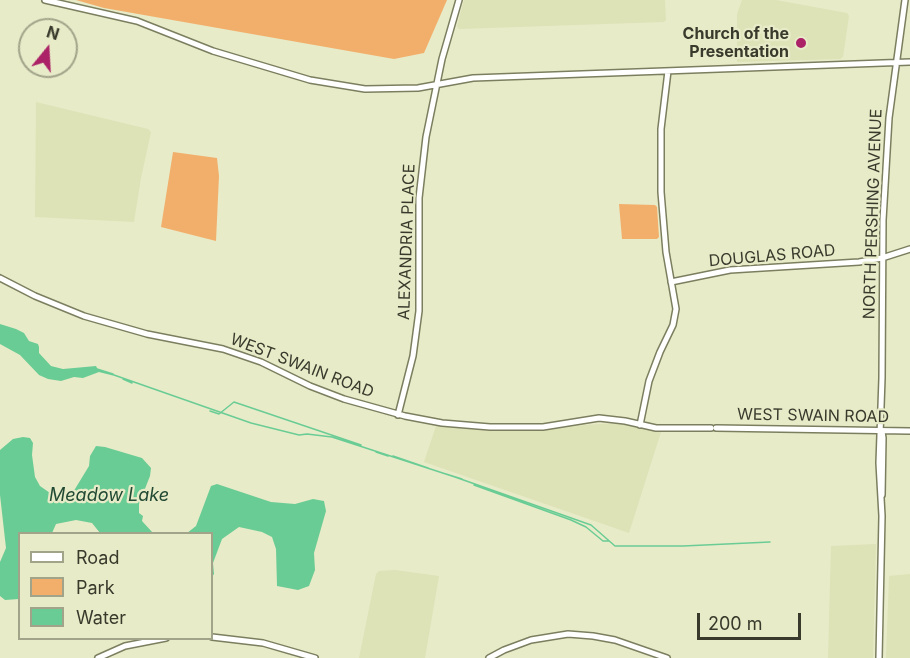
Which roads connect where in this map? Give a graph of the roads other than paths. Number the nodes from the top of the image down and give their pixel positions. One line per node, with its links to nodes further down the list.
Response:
1 (45, 0): 7 (street)
2 (459, 0): 7 (street, ALEXANDRIA PLACE)
3 (905, 0): 4 (street, NORTH PERSHING AVENUE)
4 (895, 62): 5 (street); 6 (street); 9 (street, NORTH PERSHING AVENUE)
5 (910, 62)
6 (668, 71): 7 (street); 11 (street)
7 (438, 85): 12 (street, ALEXANDRIA PLACE)
8 (910, 249): 9 (street, DOUGLAS ROAD)
9 (882, 258): 11 (street, DOUGLAS ROAD); 14 (street, NORTH PERSHING AVENUE)
10 (0, 278): 12 (street, WEST SWAIN ROAD)
11 (671, 282): 13 (street)
12 (398, 415): 13 (street, WEST SWAIN ROAD)
13 (640, 425): 14 (street, WEST SWAIN ROAD)
14 (881, 430): 15 (street, WEST SWAIN ROAD); 22 (street, NORTH PERSHING AVENUE)
15 (910, 431)
16 (213, 637): 19 (street)
17 (160, 640): 18 (street)
18 (98, 658)
19 (315, 658)
20 (489, 658): 21 (street)
21 (667, 658)
22 (879, 658)

